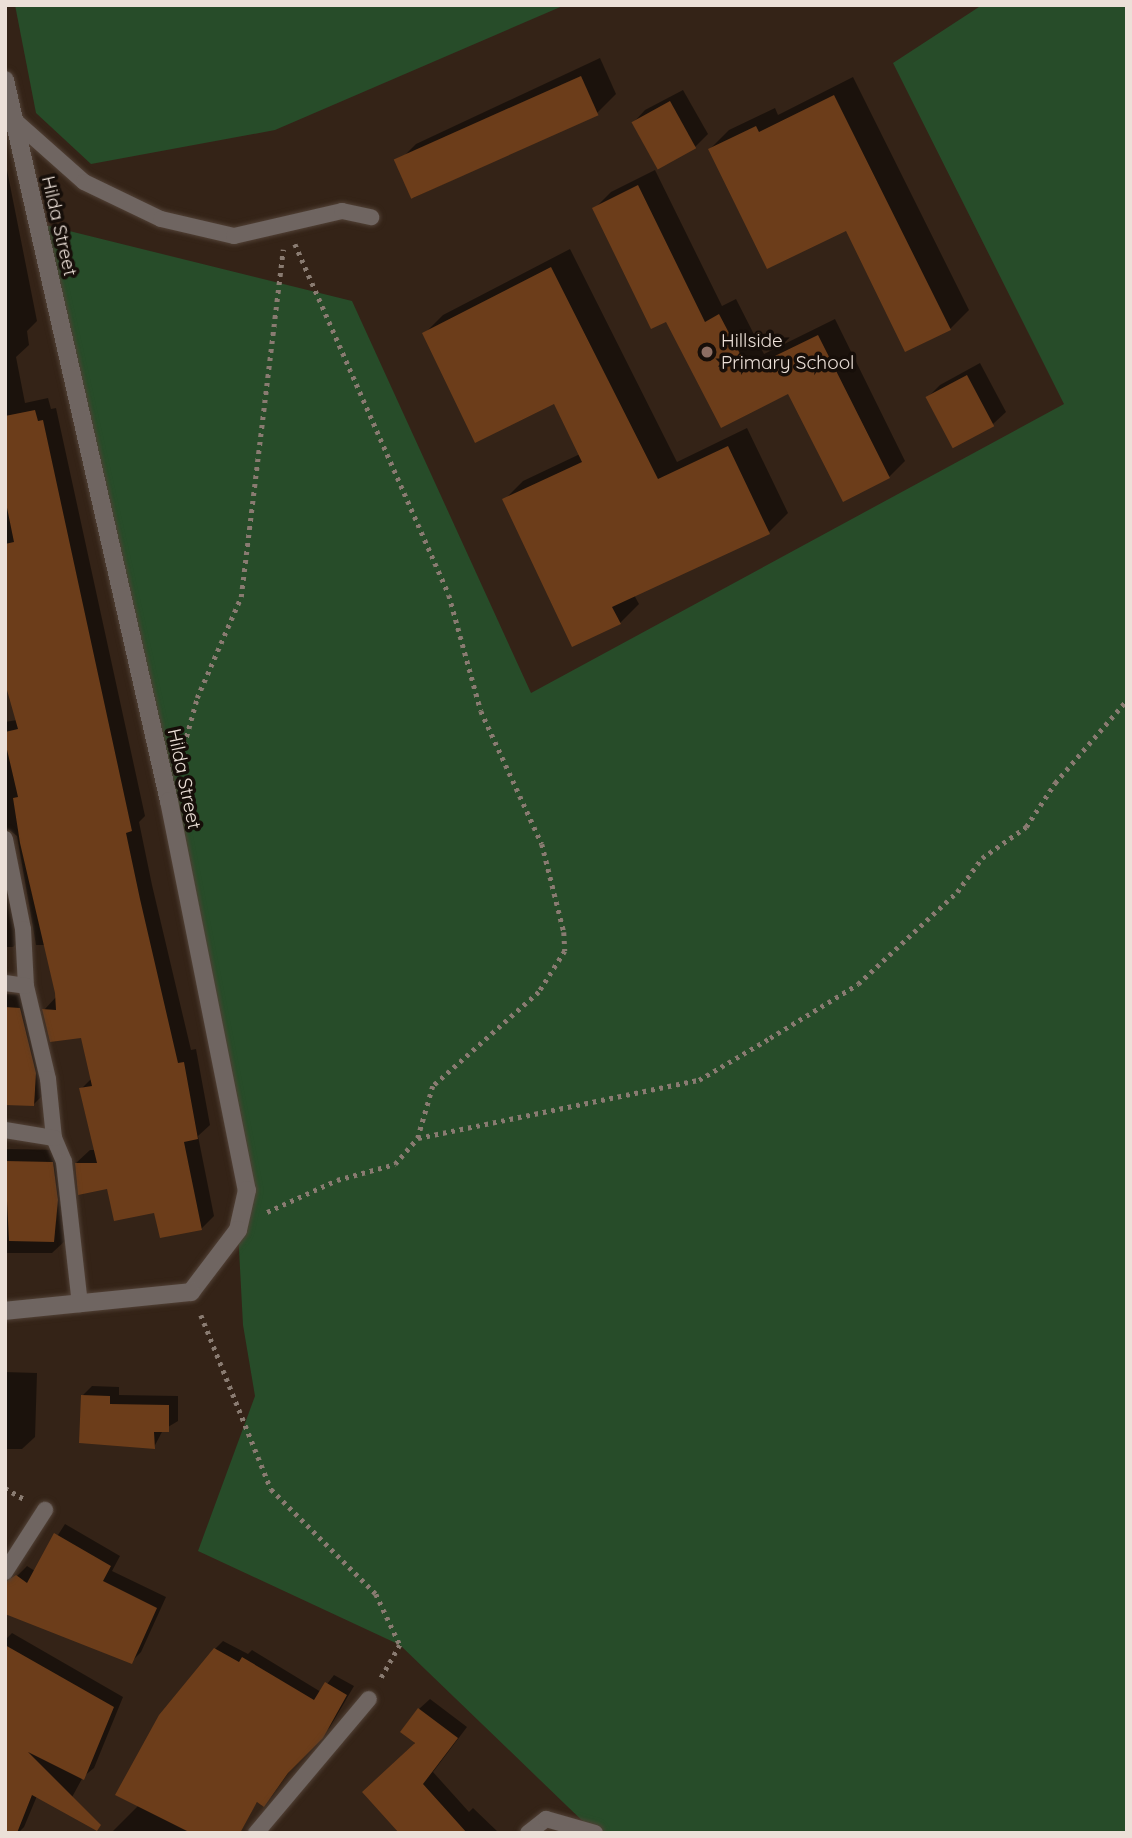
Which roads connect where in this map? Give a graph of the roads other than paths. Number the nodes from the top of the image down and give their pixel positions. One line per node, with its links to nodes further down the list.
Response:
1 (5, 80): 2 (street, Hilda Street)
2 (13, 119): 3 (lane); 9 (street, Hilda Street)
3 (371, 217)
4 (5, 839): 6 (lane)
5 (5, 984): 6 (lane)
6 (26, 986): 8 (lane)
7 (5, 1130): 8 (lane)
8 (54, 1138): 9 (lane)
9 (80, 1304): 10 (street)
10 (5, 1311)
11 (45, 1510): 12 (lane)
12 (5, 1572)
13 (369, 1699): 14 (lane)
14 (256, 1833)
15 (527, 1833): 16 (lane)
16 (595, 1833)

